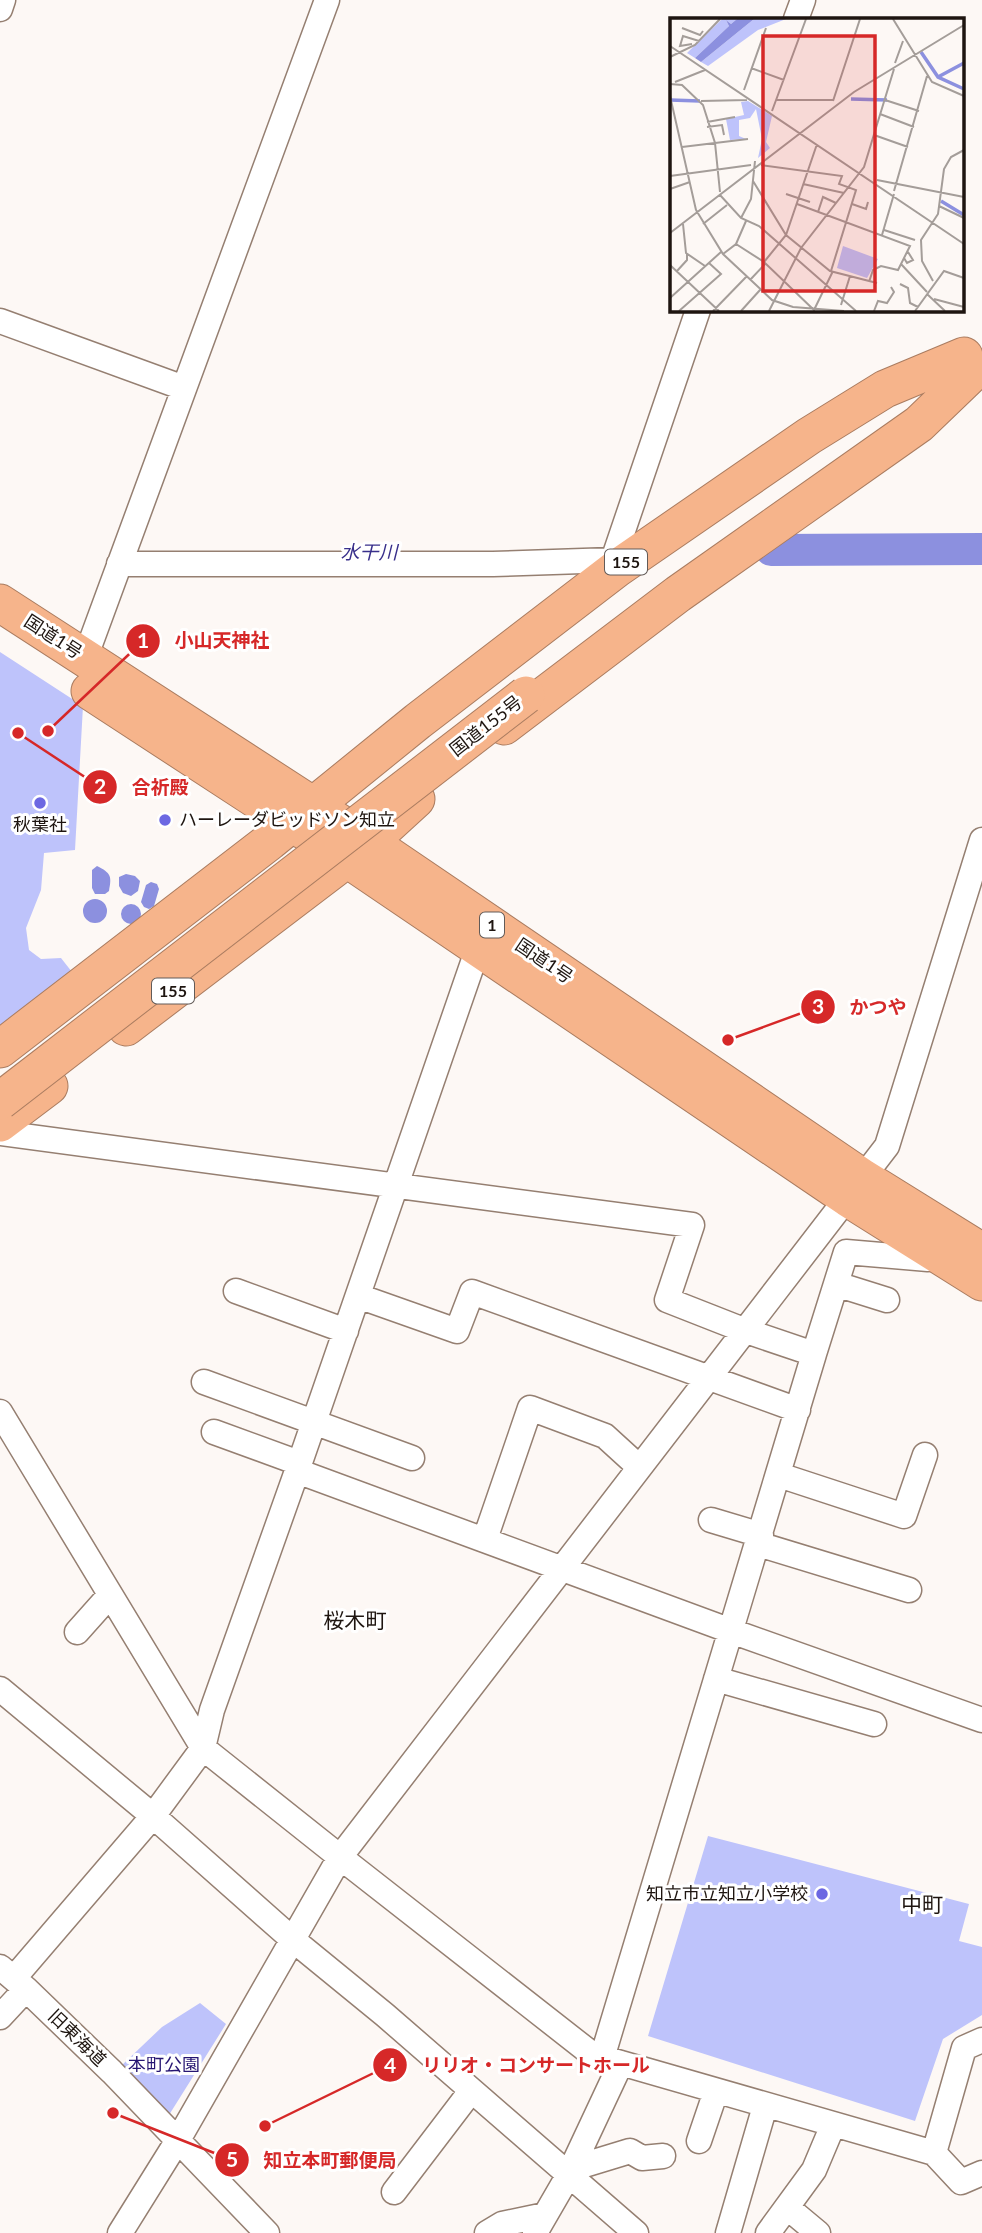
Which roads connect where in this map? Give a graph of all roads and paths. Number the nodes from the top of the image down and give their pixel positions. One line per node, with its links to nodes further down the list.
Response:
1 (3, 0): 4 (street)
2 (327, 0): 9 (street)
3 (803, 0): 5 (street)
4 (0, 9)
5 (796, 18)
6 (697, 312): 11 (street)
7 (0, 321): 9 (street)
8 (975, 360): 11 (highway, 155); 15 (highway, 国道155号 / 155); 18 (highway, 155)
9 (184, 388): 10 (street)
10 (119, 564): 11 (street); 14 (street)
11 (615, 565): 16 (highway, 155)
12 (0, 603): 14 (highway, 国道1号 / 1)
13 (0, 633): 16 (highway, 国道1号 / 1)
14 (85, 659): 16 (highway, 国道1号 / 1)
15 (520, 685): 22 (highway, 国道155号 / 155); 23 (highway, 国道155号 / 155, bridge)
16 (302, 815): 18 (highway, 国道1号 / 1); 21 (highway, 155)
17 (982, 840): 19 (street)
18 (357, 850): 20 (highway, 国道1号 / 1); 24 (highway, 155); 27 (highway, 国道1号 / 1)
19 (978, 865): 27 (street)
20 (478, 948): 26 (street); 27 (highway, 国道1号 / 1)
21 (0, 1049)
22 (0, 1077)
23 (0, 1101)
24 (0, 1123)
25 (0, 1133): 26 (street)
26 (395, 1187): 33 (street); 36 (street)
27 (855, 1188): 28 (highway, 国道1号 / 1); 30 (highway, 国道1号 / 1); 36 (street)
28 (982, 1252)
29 (928, 1259): 31 (street)
30 (982, 1282)
31 (836, 1284): 34 (street); 37 (street)
32 (236, 1291): 35 (street)
33 (358, 1296): 35 (street); 38 (street)
34 (887, 1300)
35 (346, 1331): 42 (street)
36 (746, 1331): 37 (street); 38 (street)
37 (814, 1354): 40 (street)
38 (710, 1378): 40 (street); 47 (street)
39 (204, 1382): 42 (street)
40 (798, 1410): 48 (street)
41 (0, 1412): 54 (street)
42 (313, 1422): 45 (street); 46 (street)
43 (214, 1432): 46 (street)
44 (925, 1455): 48 (street)
45 (412, 1458)
46 (298, 1467): 50 (street); 61 (street)
47 (639, 1467): 50 (street); 52 (street)
48 (779, 1475): 51 (street)
49 (711, 1520): 51 (street)
50 (485, 1539): 52 (street)
51 (759, 1539): 53 (street); 55 (street)
52 (560, 1568): 55 (street); 63 (street)
53 (909, 1590)
54 (110, 1595): 56 (street); 61 (street)
55 (731, 1631): 57 (street); 59 (street)
56 (77, 1632)
57 (716, 1679): 60 (street); 68 (street)
58 (0, 1689): 62 (street)
59 (982, 1720)
60 (874, 1724)
61 (203, 1748): 62 (street); 63 (street)
62 (153, 1816): 64 (street); 65 (street)
63 (340, 1857): 64 (street); 68 (street)
64 (292, 1939): 69 (street); 73 (street)
65 (14, 1978): 66 (street); 73 (street, 旧東海道)
66 (0, 2017)
67 (976, 2050): 75 (street)
68 (612, 2061): 70 (street); 77 (street)
69 (471, 2091): 77 (street); 79 (street)
70 (716, 2091): 71 (street); 74 (street)
71 (765, 2106): 72 (street); 86 (street)
72 (833, 2125): 75 (street); 80 (street)
73 (177, 2140): 82 (street); 83 (street, 旧東海道)
74 (699, 2141)
75 (934, 2153): 78 (street)
76 (663, 2156): 77 (street)
77 (569, 2172): 81 (street); 85 (street)
78 (982, 2173)
79 (394, 2192)
80 (789, 2208): 87 (street); 88 (street)
81 (541, 2227): 84 (street)
82 (120, 2233)
83 (267, 2233)
84 (487, 2233)
85 (636, 2233)
86 (728, 2233)
87 (768, 2233)
88 (818, 2233)

